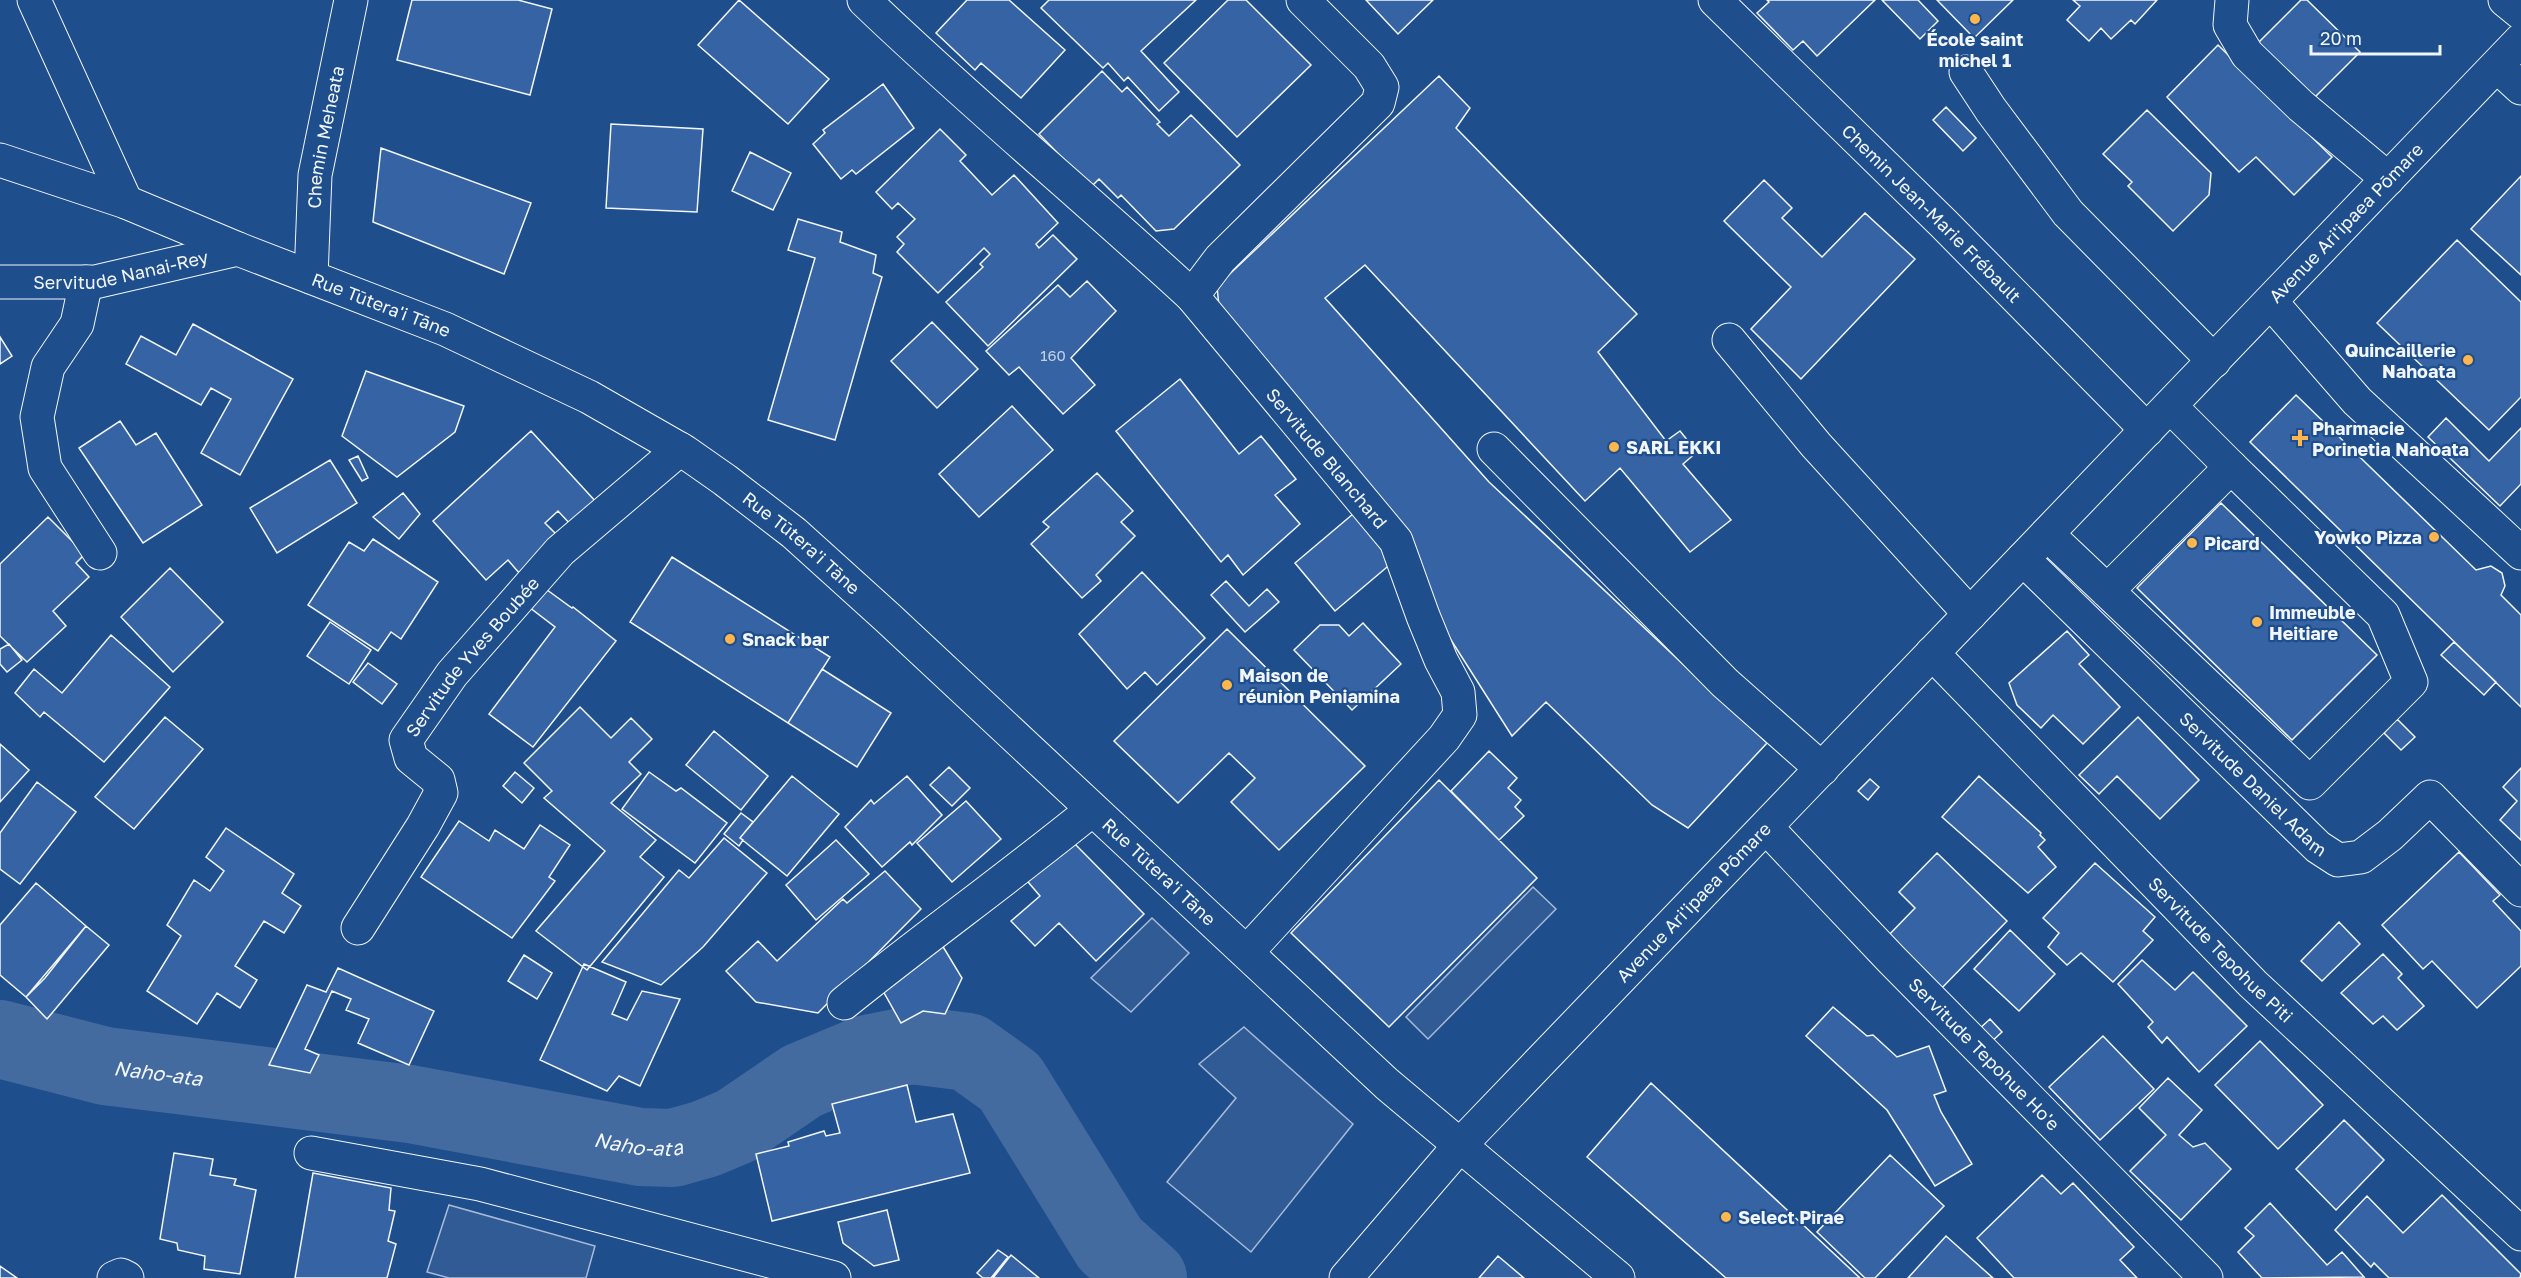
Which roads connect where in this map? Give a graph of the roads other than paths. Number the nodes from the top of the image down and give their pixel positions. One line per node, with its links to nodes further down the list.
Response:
1 (34, 0): 15 (street)
2 (351, 0): 17 (street, Chemin Meheata)
3 (864, 0): 20 (street, Servitude Blanchard)
4 (1303, 0): 20 (street)
5 (1715, 0): 25 (street, Chemin Jean-Marie Frébault)
6 (2232, 0): 14 (street)
7 (2505, 0): 8 (street)
8 (2521, 13)
9 (2521, 40): 10 (street, Avenue Ari'ipaea Pōmare)
10 (2497, 66): 12 (street); 14 (street, Avenue Ari'ipaea Pōmare)
11 (1966, 72): 23 (street)
12 (2521, 88)
13 (0, 160): 15 (street, Rue Tūtera'i Tāne)
14 (2388, 179): 21 (street, Avenue Ari'ipaea Pōmare)
15 (126, 202): 16 (street, Rue Tūtera'i Tāne)
16 (238, 249): 17 (street, Rue Tūtera'i Tāne); 19 (street, Servitude Nanai-Rey)
17 (311, 277): 26 (street, Rue Tūtera'i Tāne)
18 (0, 282): 19 (street, Servitude Nanai-Rey)
19 (86, 282): 30 (street)
20 (1192, 296): 41 (street, Servitude Blanchard)
21 (2271, 302): 23 (street, Avenue Ari'ipaea Pōmare); 31 (street)
22 (1729, 340): 34 (street)
23 (2214, 361): 24 (street, Avenue Ari'ipaea Pōmare)
24 (2170, 406): 25 (street, Avenue Ari'ipaea Pōmare); 28 (street)
25 (2147, 430): 29 (street, Avenue Ari'ipaea Pōmare)
26 (680, 449): 37 (street, Rue Tūtera'i Tāne); 40 (street, Servitude Yves Boubée)
27 (1494, 449): 36 (street)
28 (2231, 467): 33 (street); 33 (street)
29 (2047, 534): 32 (street, Avenue Ari'ipaea Pōmare); 33 (street)
30 (100, 553)
31 (2521, 554)
32 (2023, 559): 34 (street, Avenue Ari'ipaea Pōmare); 39 (street, Servitude Daniel Adam)
33 (2107, 591)
34 (1970, 614): 35 (street, Avenue Ari'ipaea Pōmare)
35 (1932, 653): 36 (street, Avenue Ari'ipaea Pōmare); 45 (street, Servitude Tepohue Piti)
36 (1822, 769): 38 (street, Avenue Ari'ipaea Pōmare)
37 (1092, 810): 41 (street, Rue Tūtera'i Tāne); 42 (street)
38 (1766, 827): 43 (street, Avenue Ari'ipaea Pōmare); 51 (street, Servitude Tepohue Ho'e)
39 (2521, 890)
40 (358, 928)
41 (1247, 952): 43 (street, Rue Tūtera'i Tāne)
42 (844, 1003)
43 (1461, 1144): 49 (street, Avenue Ari'ipaea Pōmare); 50 (street, Rue Tūtera'i Tāne)
44 (311, 1153): 48 (street)
45 (2521, 1234)
46 (114, 1278): 47 (street)
47 (127, 1278)
48 (834, 1278)
49 (1346, 1278)
50 (1618, 1278)
51 (2206, 1278)

